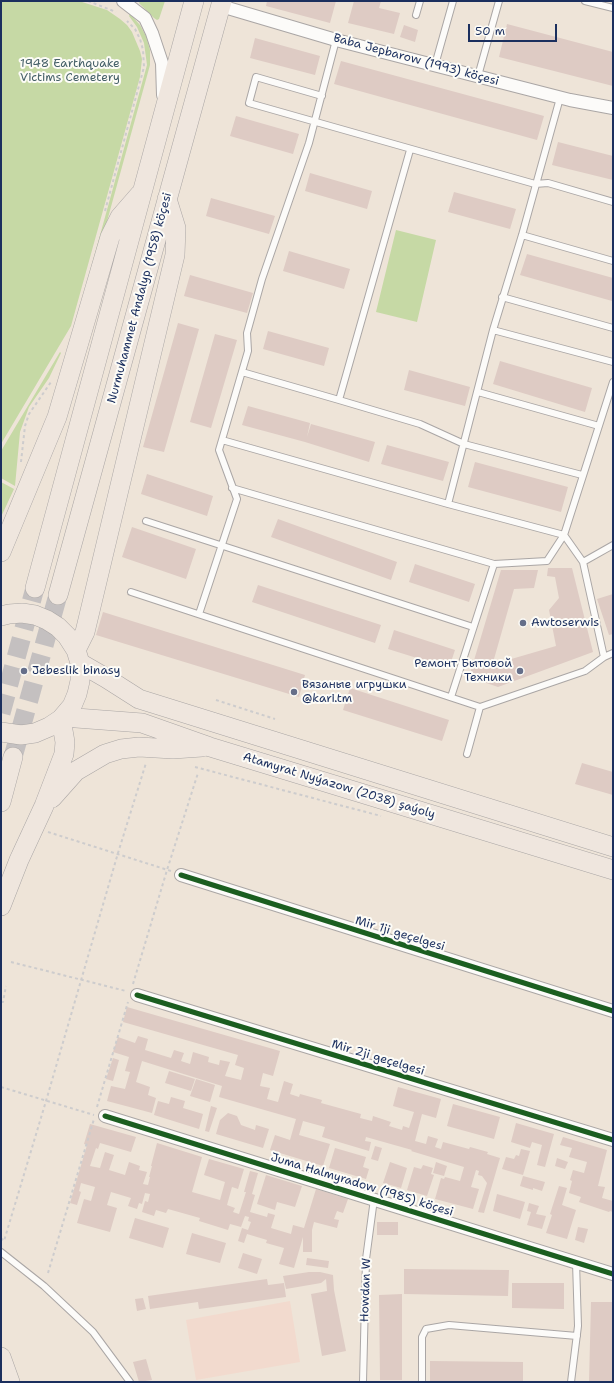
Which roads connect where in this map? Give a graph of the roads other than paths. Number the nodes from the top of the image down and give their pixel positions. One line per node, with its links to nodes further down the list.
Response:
1 (123, 1): 16 (street, Nurmuhammet Andalyp (1958) köçesi)
2 (194, 1): 16 (main road, Nurmuhammet Andalyp (1958) köçesi)
3 (420, 1): 9 (lane)
4 (453, 1): 11 (lane)
5 (499, 1): 12 (lane)
6 (586, 1): 8 (lane)
7 (221, 3): 10 (street, Baba Jepbarow (1993) köçesi); 21 (main road, Nurmuhammet Andalyp (1958) köçesi)
8 (613, 8)
9 (416, 15)
10 (336, 40): 11 (street, Baba Jepbarow (1993) köçesi); 13 (lane)
11 (434, 65): 12 (street, Baba Jepbarow (1993) köçesi)
12 (478, 76): 14 (street, Baba Jepbarow (1993) köçesi)
13 (322, 96): 17 (lane); 17 (lane)
14 (560, 98): 15 (street, Baba Jepbarow (1993) köçesi); 19 (lane)
15 (613, 108)
16 (162, 119): 20 (main road, Nurmuhammet Andalyp (1958) köçesi)
17 (315, 122): 18 (lane); 29 (lane)
18 (410, 150): 19 (lane); 32 (lane)
19 (535, 184): 22 (lane); 23 (lane)
20 (143, 191): 43 (main road); 46 (main road, Nurmuhammet Andalyp (1958) köçesi)
21 (167, 199): 48 (main road, Nurmuhammet Andalyp (1958) köçesi); 53 (main road)
22 (613, 202)
23 (522, 235): 24 (lane); 25 (lane)
24 (613, 260)
25 (502, 297): 26 (lane); 27 (lane)
26 (613, 328)
27 (493, 330): 28 (lane); 31 (lane)
28 (613, 362)
29 (242, 372): 32 (lane); 34 (lane)
30 (612, 386): 33 (lane)
31 (478, 392): 33 (lane); 35 (lane)
32 (339, 400): 35 (lane)
33 (599, 426): 36 (lane)
34 (222, 440): 37 (lane); 38 (lane)
35 (464, 444): 36 (lane); 38 (lane)
36 (582, 476): 40 (lane)
37 (232, 488): 42 (lane); 45 (lane)
38 (448, 504): 40 (lane)
39 (146, 521): 42 (lane)
40 (564, 534): 44 (lane); 45 (lane)
41 (613, 545): 44 (lane)
42 (222, 546): 49 (lane); 51 (lane)
43 (1, 550)
44 (583, 562): 54 (lane)
45 (494, 564): 51 (lane)
46 (35, 588)
47 (131, 592): 49 (lane)
48 (58, 595)
49 (199, 614): 55 (lane)
50 (1, 616): 53 (main road)
51 (473, 628): 55 (lane)
52 (613, 653): 54 (lane)
53 (78, 657): 57 (main road); 64 (main road, Atamyrat Nyýazow (2038) şaýoly)
54 (604, 657): 56 (lane)
55 (451, 697): 56 (lane)
56 (480, 707): 60 (lane)
57 (62, 718): 58 (main road); 59 (main road, Atamyrat Nyýazow (2038) şaýoly); 63 (main road)
58 (1, 732)
59 (210, 747): 63 (main road); 65 (main road, Atamyrat Nyýazow (2038) şaýoly)
60 (467, 754)
61 (13, 757): 62 (main road)
62 (1, 802)
63 (44, 806): 67 (main road)
64 (613, 847)
65 (613, 870)
66 (181, 875): 69 (street, Mir 1ji geçelgesi)
67 (1, 906)
68 (134, 994): 71 (street, Mir 2ji geçelgesi)
69 (613, 1011)
70 (99, 1113): 72 (street, Juma Halmyradow (1985) köçesi)
71 (613, 1140)
72 (374, 1199): 74 (street, Juma Halmyradow (1985) köçesi); 80 (lane, Howdan W)
73 (1, 1252): 79 (lane)
74 (576, 1262): 75 (street, Juma Halmyradow (1985) köçesi); 76 (lane)
75 (613, 1274)
76 (577, 1336): 81 (lane); 82 (lane)
77 (1, 1357): 78 (main road)
78 (10, 1382)
79 (130, 1382)
80 (363, 1382)
81 (422, 1382)
82 (571, 1382)

